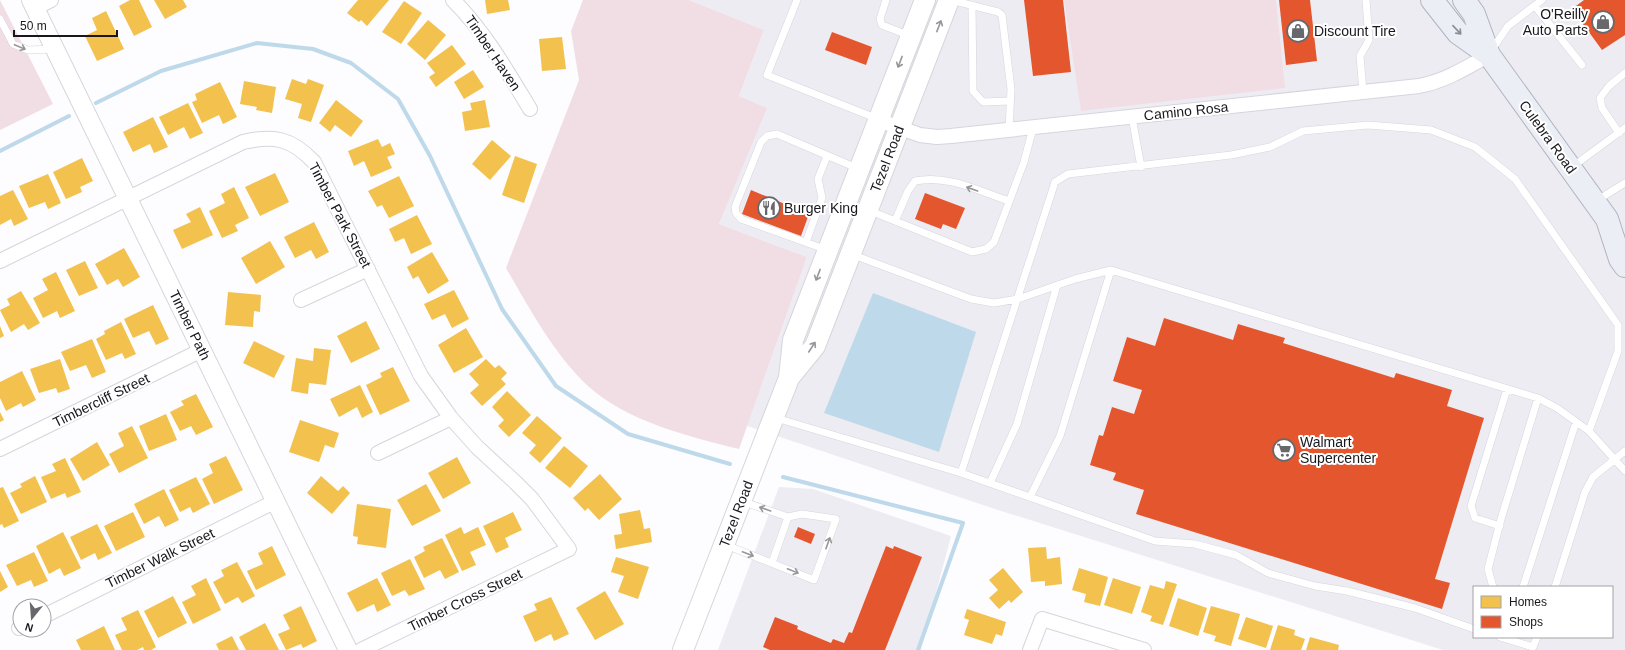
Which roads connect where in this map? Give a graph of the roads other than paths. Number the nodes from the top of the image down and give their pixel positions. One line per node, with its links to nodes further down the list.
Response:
1 (51, 0): 11 (street)
2 (453, 0): 22 (street, Timber Haven)
3 (797, 0): 24 (lane)
4 (886, 0): 15 (lane)
5 (925, 0): 15 (main road, Tezel Road)
6 (949, 0): 12 (lane); 25 (main road, Tezel Road, one-way to 6)
7 (1366, 0): 20 (lane)
8 (1432, 0): 17 (main road, Culebra Road, one-way to 17)
9 (1464, 0): 17 (main road, Culebra Road)
10 (1542, 0): 13 (lane)
11 (33, 4): 16 (street, Timber Path)
12 (972, 5): 21 (lane); 21 (lane)
13 (1535, 6): 17 (lane); 18 (lane)
14 (0, 19): 16 (lane, one-way to 16)
15 (911, 36): 24 (main road, Tezel Road, one-way to 24)
16 (55, 49): 35 (street, Timber Path)
17 (1489, 55): 20 (street, Camino Rosa); 32 (main road, Culebra Road)
18 (1582, 65)
19 (1625, 73): 29 (lane)
20 (1363, 92): 23 (street, Camino Rosa)
21 (1010, 101): 28 (lane)
22 (530, 109)
23 (1132, 117): 26 (street, Camino Rosa); 31 (lane)
24 (878, 120): 25 (street, Camino Rosa); 33 (main road, Tezel Road)
25 (899, 128): 28 (street, Camino Rosa); 37 (main road, Tezel Road)
26 (1033, 128): 28 (street, Camino Rosa); 36 (lane)
27 (1625, 128): 29 (lane)
28 (1009, 130)
29 (1619, 133): 32 (lane)
30 (827, 156): 33 (lane); 41 (lane); 41 (lane)
31 (1141, 167): 49 (lane); 58 (lane)
32 (1570, 168): 38 (main road, Culebra Road)
33 (859, 169): 42 (main road, Tezel Road)
34 (1625, 183): 38 (lane)
35 (128, 198): 44 (street, Timber Park Street); 46 (street, Timber Park Street); 51 (street, Timber Path)
36 (1009, 201): 39 (lane, one-way to 39); 39 (lane)
37 (868, 210): 39 (lane); 43 (main road, Tezel Road)
38 (1601, 211): 40 (main road, Culebra Road); 45 (main road, Culebra Road)
39 (895, 221)
40 (1625, 234)
41 (806, 242): 42 (lane)
42 (828, 250): 52 (main road, Tezel Road, one-way to 52)
43 (851, 254): 49 (lane); 52 (main road, Tezel Road, one-way to 43)
44 (0, 261)
45 (1625, 266)
46 (368, 269): 50 (street); 56 (street, Timber Park Street)
47 (1111, 270): 48 (lane); 53 (lane); 66 (lane)
48 (1057, 285): 49 (lane); 65 (lane)
49 (1018, 299): 64 (lane)
50 (301, 300)
51 (202, 350): 59 (street, Timbercliff Street); 67 (street, Timber Path)
52 (789, 378): 55 (main road, Tezel Road)
53 (1507, 389): 54 (lane); 70 (lane)
54 (1538, 398): 57 (lane); 70 (lane)
55 (774, 417): 64 (lane); 68 (main road, Tezel Road)
56 (451, 418): 61 (street); 72 (street, Timber Park Street)
57 (1576, 422): 58 (lane); 75 (lane)
58 (1589, 431): 62 (lane)
59 (0, 449)
60 (1625, 450): 62 (lane)
61 (378, 453)
62 (1613, 459): 63 (lane); 76 (lane)
63 (1625, 471)
64 (961, 473): 65 (lane)
65 (990, 483): 66 (lane)
66 (1030, 497): 78 (lane)
67 (276, 501): 77 (street, Timber Walk Street); 81 (street, Timber Path)
68 (741, 501): 69 (lane, one-way to 68); 71 (main road, Tezel Road)
69 (788, 517): 73 (lane); 73 (lane, one-way to 69)
70 (1500, 526): 74 (lane)
71 (724, 544): 73 (lane, one-way to 73); 83 (main road, Tezel Road)
72 (569, 549): 82 (street, Timber Cross Street)
73 (772, 563)
74 (1493, 586)
75 (1523, 586)
76 (1555, 586)
77 (52, 612)
78 (1473, 629)
79 (1503, 638): 80 (lane)
80 (1537, 638)
81 (348, 650)
82 (360, 650)
83 (684, 650)
84 (1030, 650): 85 (street)
85 (1144, 650)

